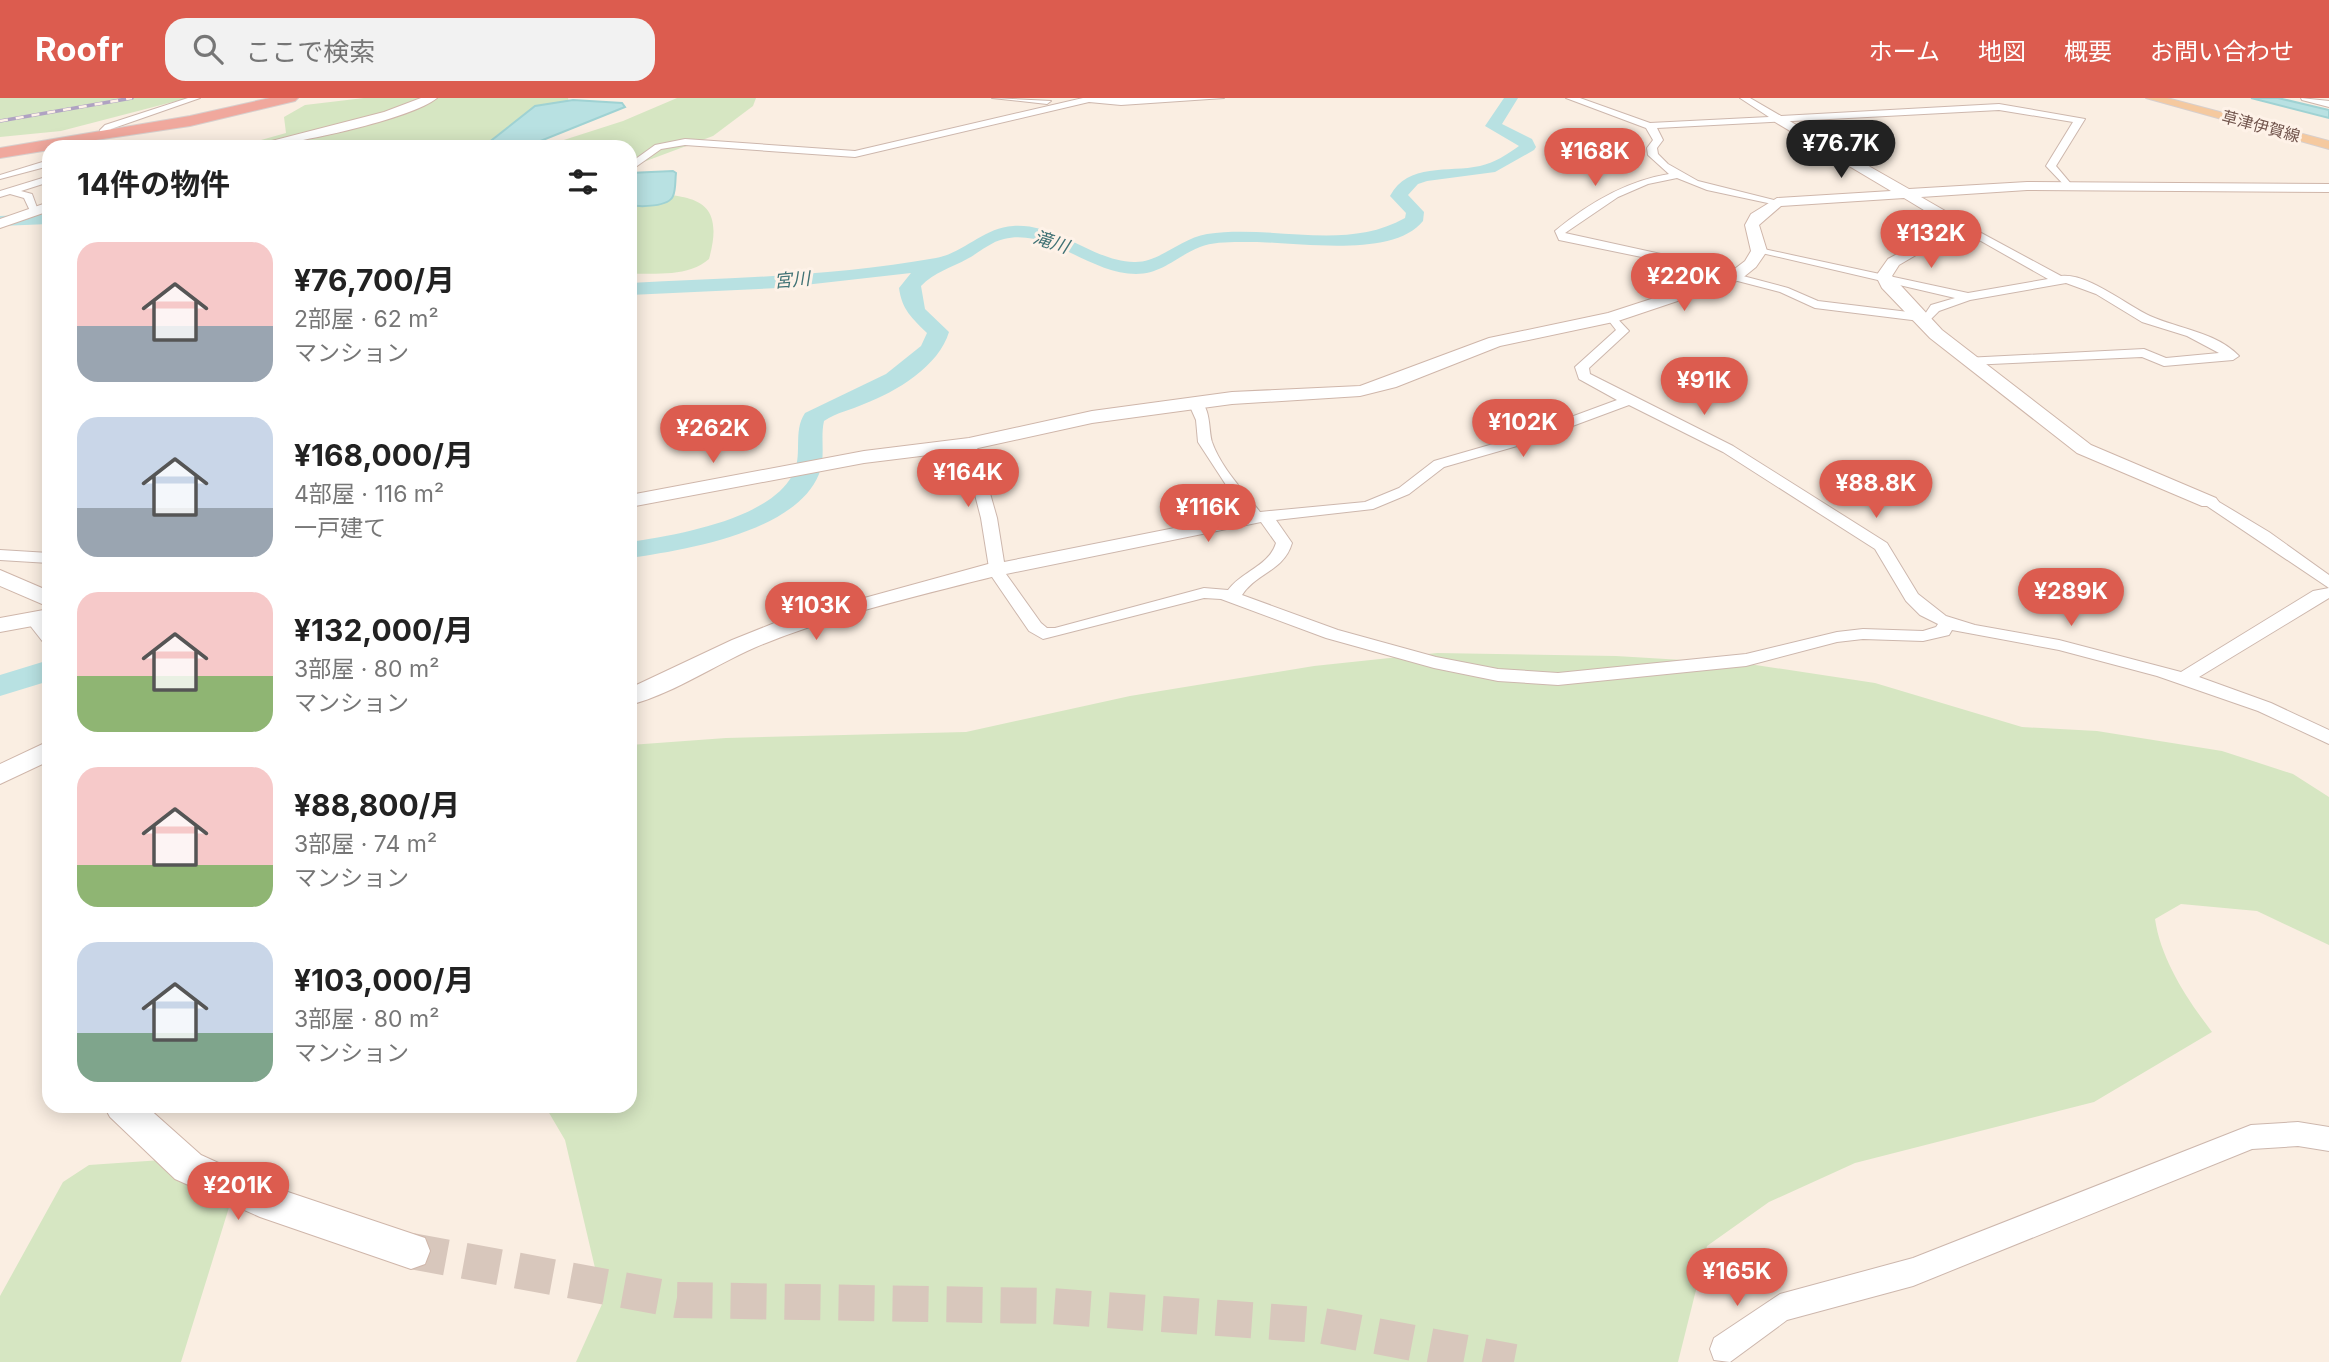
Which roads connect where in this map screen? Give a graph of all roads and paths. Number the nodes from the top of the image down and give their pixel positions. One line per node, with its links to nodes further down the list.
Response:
1 (196, 98): 15 (street)
2 (290, 98): 15 (highway)
3 (431, 98): 17 (street)
4 (996, 98): 11 (street)
5 (1220, 98): 10 (street)
6 (1570, 98): 14 (street)
7 (1744, 98): 13 (street)
8 (2152, 98): 18 (main road, 草津伊賀線)
9 (2305, 98): 12 (street)
10 (1091, 99): 11 (street)
11 (1065, 101): 22 (street)
12 (2329, 104)
13 (1779, 119): 14 (street); 27 (street); 30 (street)
14 (1648, 126): 25 (street)
15 (105, 136): 16 (highway)
16 (81, 140)
17 (283, 140)
18 (2329, 145)
19 (42, 146): 20 (highway)
20 (8, 152): 21 (street)
21 (42, 155)
22 (637, 162)
23 (42, 165): 24 (street)
24 (1, 174): 29 (street)
25 (1678, 175): 31 (street); 36 (street)
26 (42, 181): 29 (street)
27 (2067, 185): 28 (street); 30 (street)
28 (2329, 188)
29 (7, 192): 32 (street)
30 (1909, 193): 31 (street); 34 (street)
31 (1777, 202): 35 (street)
32 (37, 210): 33 (street)
33 (2, 223)
34 (1950, 226): 37 (street); 38 (street)
35 (1759, 251): 36 (street); 37 (street)
36 (1736, 275): 40 (street); 41 (street)
37 (1884, 276): 39 (street); 41 (street)
38 (2061, 281): 39 (street); 42 (street)
39 (1968, 297): 41 (street)
40 (1612, 317): 43 (street); 44 (street)
41 (1919, 317): 42 (street)
42 (1970, 361): 47 (street)
43 (1628, 401): 48 (street); 58 (street)
44 (1195, 402): 45 (street); 48 (street)
45 (969, 444): 46 (street); 51 (street)
46 (637, 500)
47 (2208, 502): 53 (street)
48 (1260, 516): 51 (street); 56 (street)
49 (0, 555): 50 (street)
50 (42, 558)
51 (999, 568): 56 (street); 61 (street)
52 (0, 578): 55 (street)
53 (2329, 583)
54 (2329, 593): 60 (street)
55 (39, 594)
56 (1232, 598): 58 (street)
57 (42, 624): 59 (street)
58 (1947, 624): 60 (street)
59 (0, 625)
60 (2184, 678): 62 (street)
61 (637, 694)
62 (2329, 738)
63 (42, 754): 64 (street)
64 (0, 775)
65 (133, 1113): 67 (street)
66 (2329, 1139): 68 (street)
67 (411, 1251)
68 (1725, 1349)

